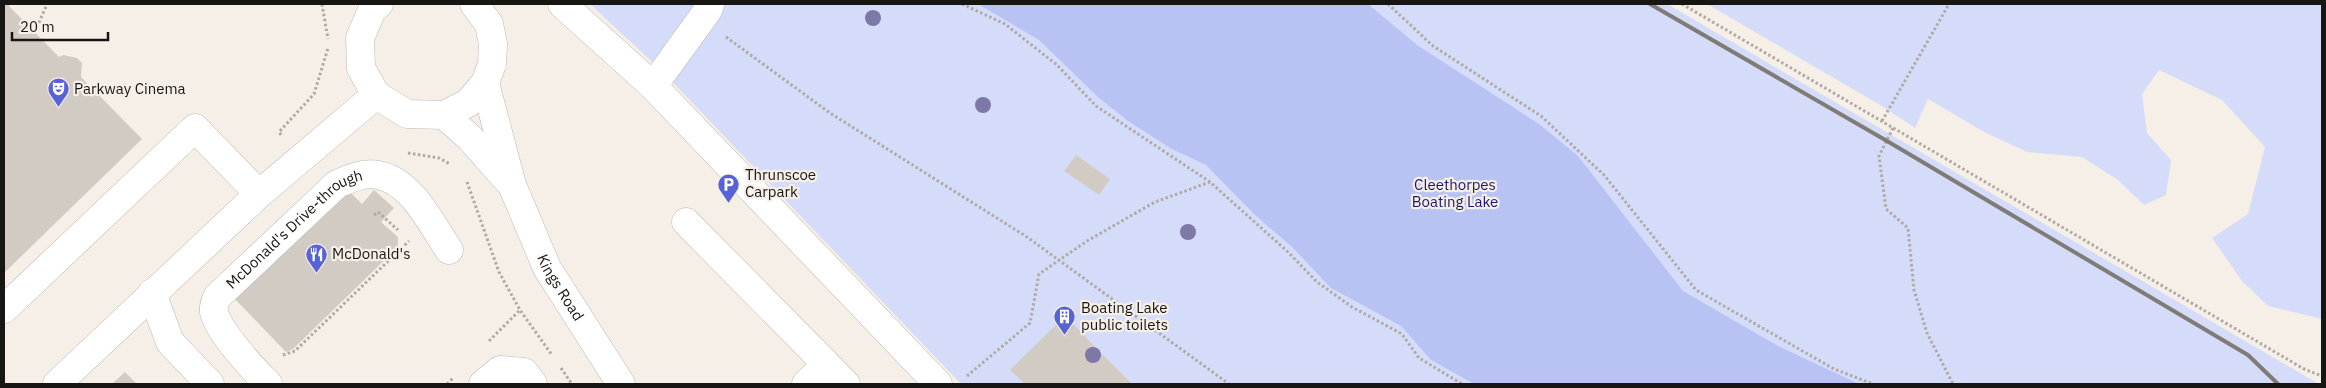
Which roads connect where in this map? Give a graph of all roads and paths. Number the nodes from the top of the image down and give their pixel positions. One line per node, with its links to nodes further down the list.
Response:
1 (47, 4): 10 (path)
2 (474, 4): 11 (street)
3 (562, 4): 12 (street)
4 (962, 4): 17 (path)
5 (1388, 4): 41 (path)
6 (1682, 4): 15 (path)
7 (1949, 4): 15 (path)
8 (373, 6): 13 (street)
9 (709, 7): 12 (street); 23 (path)
10 (35, 32)
11 (485, 83): 14 (street); 18 (street, Kings Road)
12 (653, 86): 38 (street)
13 (376, 95): 14 (street); 19 (street)
14 (444, 115): 18 (street, Kings Road)
15 (1882, 121): 16 (path)
16 (1893, 128): 28 (path); 42 (path)
17 (1210, 182): 23 (path); 40 (path)
18 (512, 185): 35 (street, Kings Road)
19 (259, 194): 24 (street); 25 (street)
20 (374, 215): 26 (path)
21 (686, 222): 27 (street)
22 (449, 250): 32 (street, McDonald's Drive-through)
23 (1058, 261): 29 (path); 39 (path)
24 (152, 293): 30 (street); 31 (street)
25 (4, 309)
26 (276, 356)
27 (826, 365): 36 (street); 37 (street)
28 (2322, 376)
29 (964, 378)
30 (57, 384)
31 (210, 384)
32 (268, 384)
33 (484, 384): 34 (street)
34 (533, 384)
35 (620, 384)
36 (806, 384)
37 (846, 384)
38 (938, 384)
39 (1229, 384)
40 (1462, 384)
41 (1873, 384)
42 (1953, 384)

